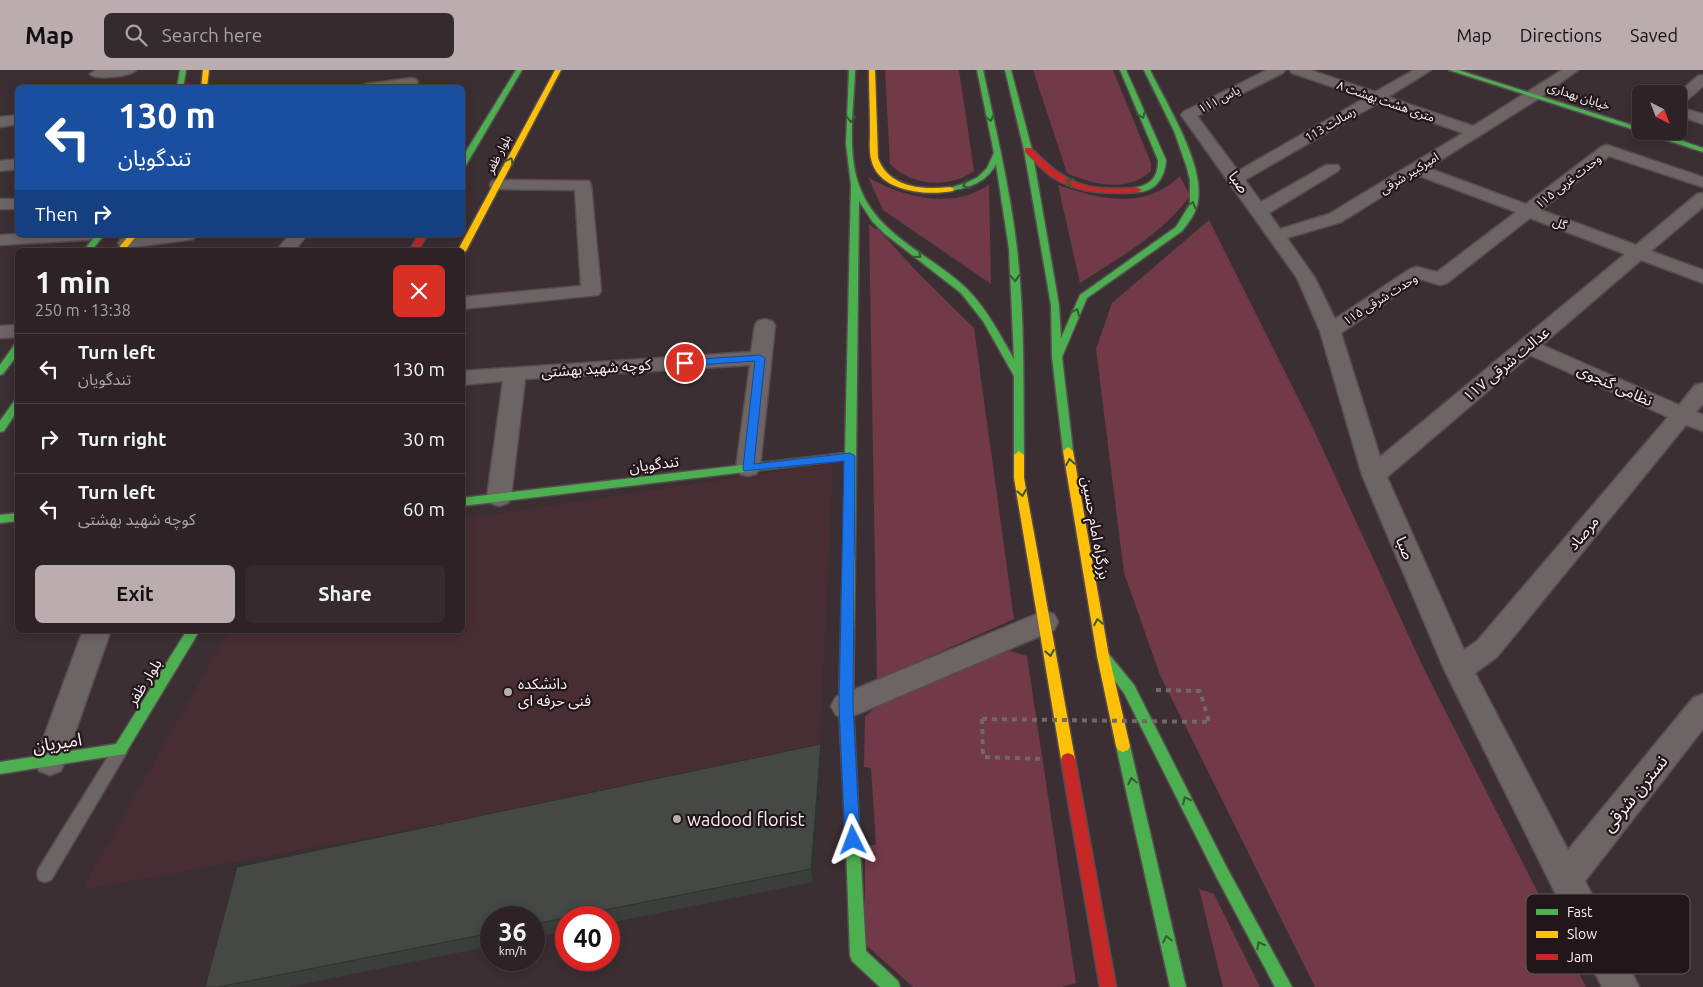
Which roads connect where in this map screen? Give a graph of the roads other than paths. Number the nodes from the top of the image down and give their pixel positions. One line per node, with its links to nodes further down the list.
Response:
1 (129, 70): 17 (street)
2 (183, 70): 19 (main road)
3 (206, 70): 20 (main road)
4 (519, 70): 35 (main road, بلوار ظفر)
5 (558, 70): 43 (main road, بلوار ظفر, one-way to 5)
6 (852, 70): 42 (main road, one-way to 42)
7 (872, 70): 34 (main road, one-way to 7)
8 (980, 70): 34 (main road, one-way to 34)
9 (1008, 70): 32 (main road, بزرگراه امام حسین)
10 (1124, 70): 32 (main road, one-way to 32)
11 (1147, 70): 71 (main road, one-way to 11)
12 (1278, 70): 25 (street, یاس ۱۱۱)
13 (1297, 70): 23 (street, ۸ متری هشت بهشت)
14 (1424, 70): 23 (street, رسالت 113)
15 (1452, 70): 22 (main road, خیابان بهداری)
16 (1571, 70): 22 (street, امیرکبیر شرقی)
17 (97, 74)
18 (1703, 79): 21 (street)
19 (180, 85)
20 (204, 85)
21 (1688, 92)
22 (1533, 96): 29 (main road, خیابان بهداری); 30 (street, امیرکبیر شرقی)
23 (1374, 97): 30 (street, ۸ متری هشت بهشت); 40 (street, رسالت 113)
24 (1688, 114): 26 (street)
25 (1188, 115): 40 (street, صبا)
26 (1703, 118)
27 (15, 120): 28 (street)
28 (0, 122)
29 (1632, 127)
30 (1475, 132): 39 (street, امیرکبیر شرقی)
31 (1672, 140): 33 (main road)
32 (1028, 150): 71 (main road, بزرگراه امام حسین)
33 (1703, 150)
34 (998, 152): 75 (main road, one-way to 75)
35 (465, 160)
36 (15, 164): 37 (street)
37 (0, 166)
38 (1332, 168): 48 (street)
39 (1417, 169): 49 (street, گل); 50 (street, امیرکبیر شرقی)
40 (1236, 178): 48 (street, صبا)
41 (1703, 182): 49 (street, ۱۱۵ وحدت غربی)
42 (856, 184): 75 (main road, one-way to 75); 80 (main road)
43 (493, 193): 47 (main road); 61 (main road, بلوار ظفر); 64 (street)
44 (1703, 198): 62 (street, ۱۱۷ عدالت شرقی)
45 (0, 204): 46 (street)
46 (15, 204)
47 (474, 208)
48 (1259, 211): 50 (street, صبا)
49 (1529, 211): 62 (street, گل); 67 (street, ۱۱۵ وحدت شرقی)
50 (1276, 235): 67 (street, صبا)
51 (52, 237): 55 (street)
52 (98, 237): 58 (main road)
53 (296, 237): 59 (street)
54 (422, 237): 60 (main road)
55 (0, 240)
56 (180, 240): 57 (street)
57 (127, 243)
58 (90, 248)
59 (288, 248)
60 (415, 248)
61 (464, 248)
62 (1638, 252): 63 (street, گل); 69 (street, ۱۱۷ عدالت شرقی)
63 (1703, 276)
64 (465, 303)
65 (765, 325): 72 (street)
66 (15, 331): 68 (street)
67 (1330, 331): 82 (street, صبا)
68 (0, 332)
69 (1534, 340): 78 (street, نظامی گنجوی); 82 (street, ۱۱۷ عدالت شرقی)
70 (15, 350): 73 (main road)
71 (1057, 357): 90 (main road, بزرگراه امام حسین, one-way to 71)
72 (760, 358): 74 (street, کوچه شهید بهشتی); 81 (street)
73 (0, 372)
74 (516, 373): 76 (street, کوچه شهید بهشتی); 83 (street)
75 (1019, 377): 87 (main road, one-way to 87)
76 (465, 378)
77 (15, 406): 79 (main road)
78 (1697, 408): 91 (street, مرصاد)
79 (0, 429)
80 (850, 456): 81 (main road, تندگویان); 92 (main road)
81 (748, 468): 83 (main road, تندگویان)
82 (1374, 475): 91 (street, صبا)
83 (499, 497): 84 (main road, تندگویان)
84 (465, 502)
85 (15, 517): 86 (main road)
86 (0, 518)
87 (1044, 622): 92 (street); 101 (main road, one-way to 101)
88 (96, 633): 95 (street)
89 (192, 633): 94 (main road, بلوار ظفر)
90 (1103, 656): 103 (main road, بزرگراه امام حسین, one-way to 90); 104 (main road, one-way to 90)
91 (1458, 669): 98 (street, صبا)
92 (846, 706): 102 (main road)
93 (1703, 707): 98 (street, نسترن شرقی)
94 (120, 750): 95 (main road, امیریان); 97 (lane)
95 (50, 762): 96 (main road, امیریان)
96 (0, 768)
97 (45, 874)
98 (1566, 878): 99 (street, صبا)
99 (1574, 894)
100 (1614, 974): 105 (street, صبا)
101 (1106, 986)
102 (892, 987)
103 (1178, 987)
104 (1284, 987)
105 (1621, 987)

